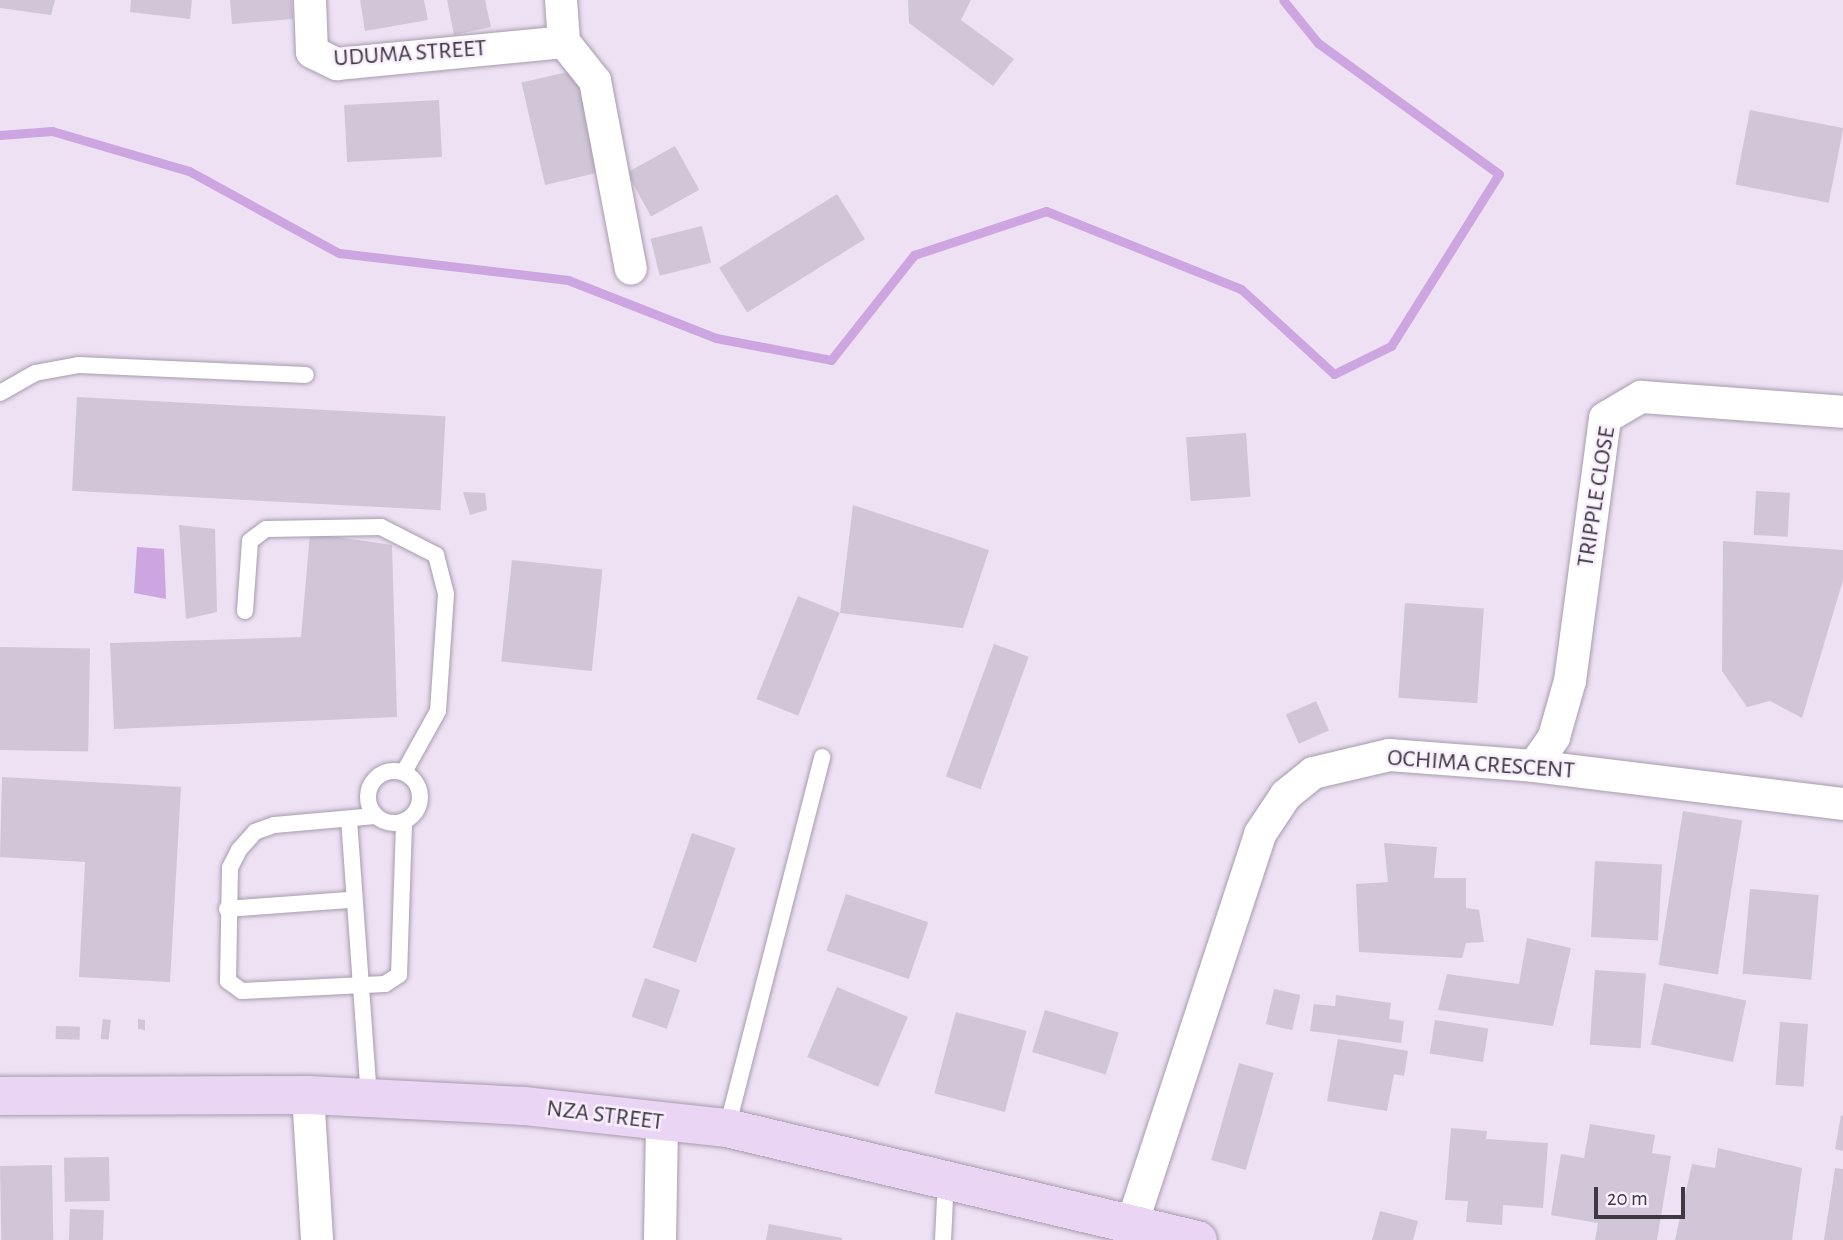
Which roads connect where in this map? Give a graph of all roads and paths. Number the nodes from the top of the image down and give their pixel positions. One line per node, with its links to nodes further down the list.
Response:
1 (310, 0): 3 (street, UDUMA STREET)
2 (561, 0): 3 (street)
3 (564, 42): 4 (street)
4 (631, 269)
5 (306, 375): 6 (lane)
6 (0, 393)
7 (1843, 412): 10 (street, TRIPPLE CLOSE)
8 (245, 611): 11 (lane)
9 (822, 757): 23 (lane)
10 (1534, 766): 12 (street, OCHIMA CRESCENT); 25 (street, OCHIMA CRESCENT)
11 (404, 772): 13 (lane); 15 (lane)
12 (1843, 804)
13 (375, 816): 14 (lane); 15 (lane)
14 (349, 818): 16 (lane); 17 (lane)
15 (404, 821): 18 (lane)
16 (351, 900): 17 (lane); 18 (lane)
17 (227, 909): 18 (lane)
18 (359, 985): 21 (lane)
19 (308, 1095): 20 (street, NZA STREET); 21 (street, NZA STREET); 26 (street)
20 (0, 1096)
21 (369, 1098): 22 (street, NZA STREET)
22 (662, 1123): 23 (street, NZA STREET); 27 (street)
23 (727, 1128): 24 (street, NZA STREET)
24 (946, 1175): 25 (street, NZA STREET); 28 (lane)
25 (1133, 1221): 29 (street, NZA STREET)
26 (317, 1240)
27 (660, 1240)
28 (943, 1240)
29 (1198, 1240)

